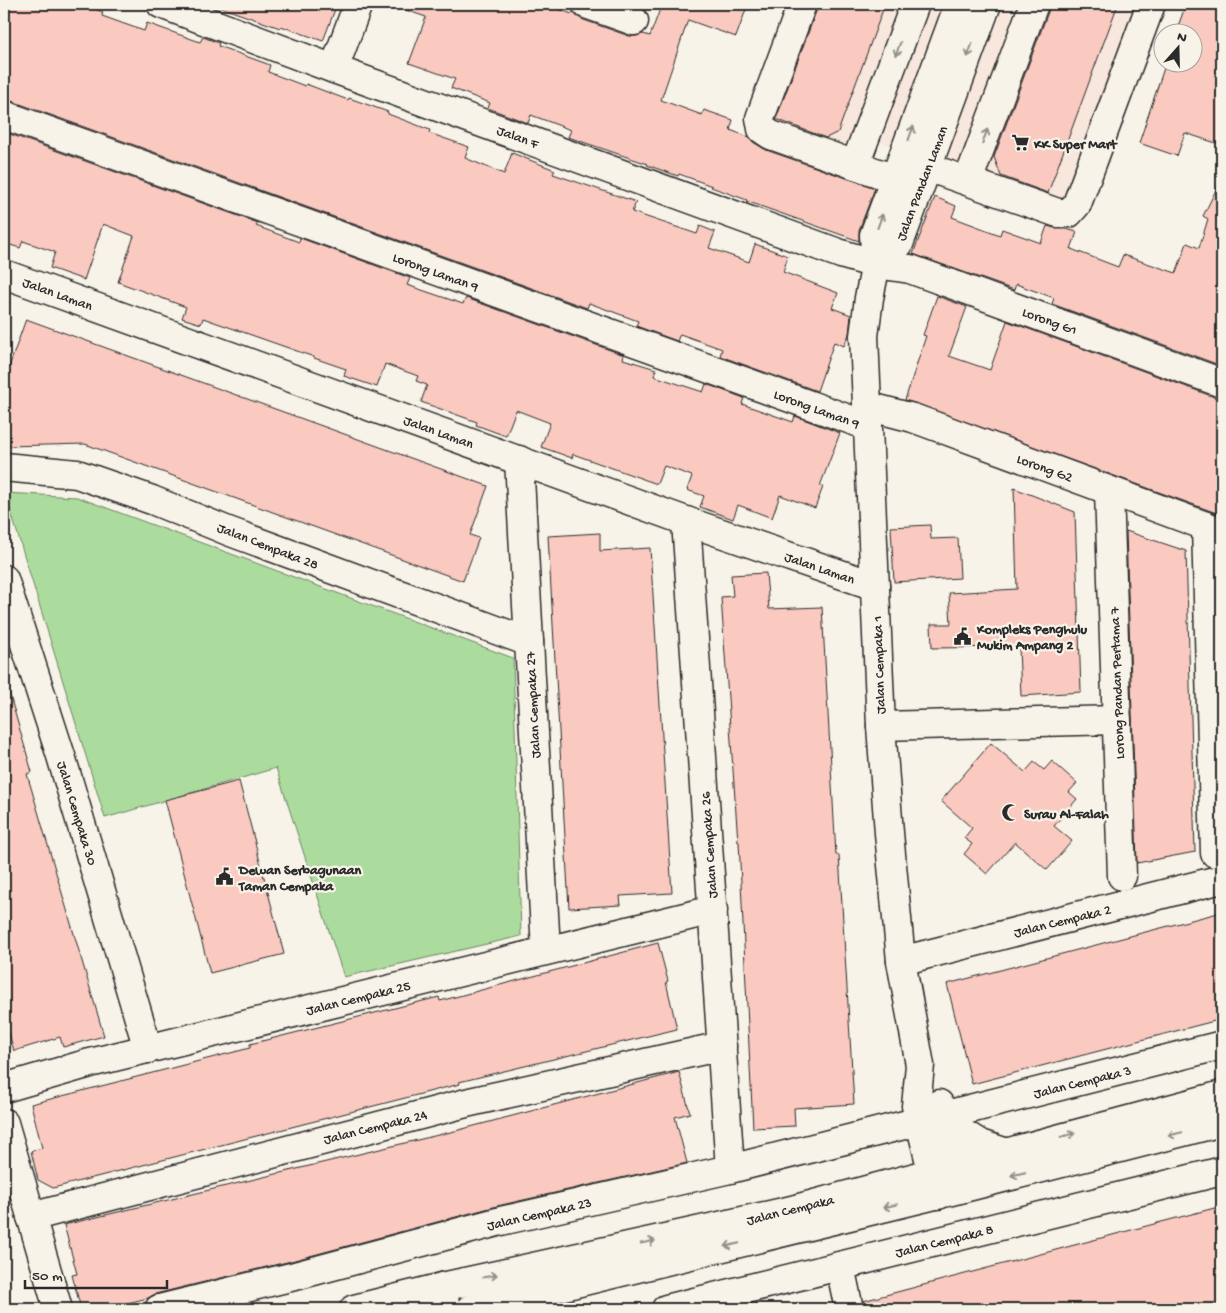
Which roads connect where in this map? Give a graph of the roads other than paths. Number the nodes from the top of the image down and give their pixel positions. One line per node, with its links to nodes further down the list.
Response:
1 (161, 4): 11 (street, Jalan F)
2 (358, 4): 11 (street)
3 (586, 4): 10 (street)
4 (802, 4): 13 (street)
5 (915, 4): 13 (street, one-way to 13)
6 (959, 4): 15 (street, Jalan Pandan Laman, one-way to 6)
7 (987, 4): 14 (street, Jalan Pandan Laman, one-way to 14)
8 (1034, 4): 16 (street, one-way to 8)
9 (1151, 4): 16 (street)
10 (634, 21)
11 (334, 69): 17 (street, Jalan F)
12 (4, 115): 20 (street, Lorong Laman 9)
13 (855, 165): 15 (street)
14 (927, 167): 15 (street); 16 (street); 17 (street, Jalan Pandan Laman)
15 (895, 179): 17 (street, Jalan Pandan Laman, one-way to 15)
16 (968, 181)
17 (876, 264): 19 (street, Lorong G1); 20 (street, Jalan Cempaka 1)
18 (4, 274): 21 (street, Jalan Laman)
19 (1222, 383)
20 (868, 416): 23 (street, Lorong G2); 27 (street, Jalan Cempaka 1)
21 (519, 460): 24 (street, Jalan Laman); 28 (street, Jalan Cempaka 27)
22 (4, 467): 28 (street, Jalan Cempaka 28)
23 (1109, 491): 25 (street, Lorong G2); 29 (street, Lorong Pandan Pertama 7)
24 (686, 521): 27 (street, Jalan Laman); 34 (street, Jalan Cempaka 26)
25 (1214, 529): 31 (street)
26 (4, 579): 39 (street, Jalan Cempaka 30)
27 (875, 586): 30 (street, Jalan Cempaka 1)
28 (529, 642): 35 (street, Jalan Cempaka 27)
29 (1117, 720): 30 (street); 32 (street, Lorong Pandan Pertama 7)
30 (881, 726): 36 (street, Jalan Cempaka 1)
31 (1215, 853)
32 (1122, 876)
33 (1222, 879): 36 (street, Jalan Cempaka 2)
34 (713, 910): 35 (street, Jalan Cempaka 25); 38 (street, Jalan Cempaka 26)
35 (546, 950): 39 (street, Jalan Cempaka 25)
36 (901, 961): 42 (street, Jalan Cempaka 1)
37 (1222, 1045): 42 (street, Jalan Cempaka 3)
38 (722, 1046): 46 (street, Jalan Cempaka 26); 49 (street, Jalan Cempaka 24)
39 (148, 1049): 40 (street, Jalan Cempaka 25)
40 (4, 1088)
41 (1222, 1095): 45 (street, Jalan Cempaka, one-way to 41)
42 (935, 1120): 45 (street); 46 (street, Jalan Cempaka 23); 48 (street, Jalan Cempaka 1)
43 (1222, 1122): 48 (street, Jalan Cempaka, one-way to 48)
44 (4, 1123): 49 (street)
45 (1004, 1152): 48 (street, Jalan Cempaka)
46 (730, 1169): 54 (street, Jalan Cempaka 23)
47 (1222, 1171): 50 (street, Jalan Cempaka 8)
48 (946, 1180): 51 (street, Jalan Cempaka, one-way to 48); 56 (street, Jalan Cempaka, one-way to 56)
49 (31, 1217): 53 (street)
50 (840, 1266): 52 (street, Jalan Cempaka 8); 58 (street)
51 (444, 1298): 55 (street, Jalan Cempaka)
52 (714, 1303): 57 (street, Jalan Cempaka 8)
53 (58, 1309)
54 (159, 1309)
55 (354, 1309)
56 (470, 1309)
57 (666, 1309)
58 (849, 1309)

